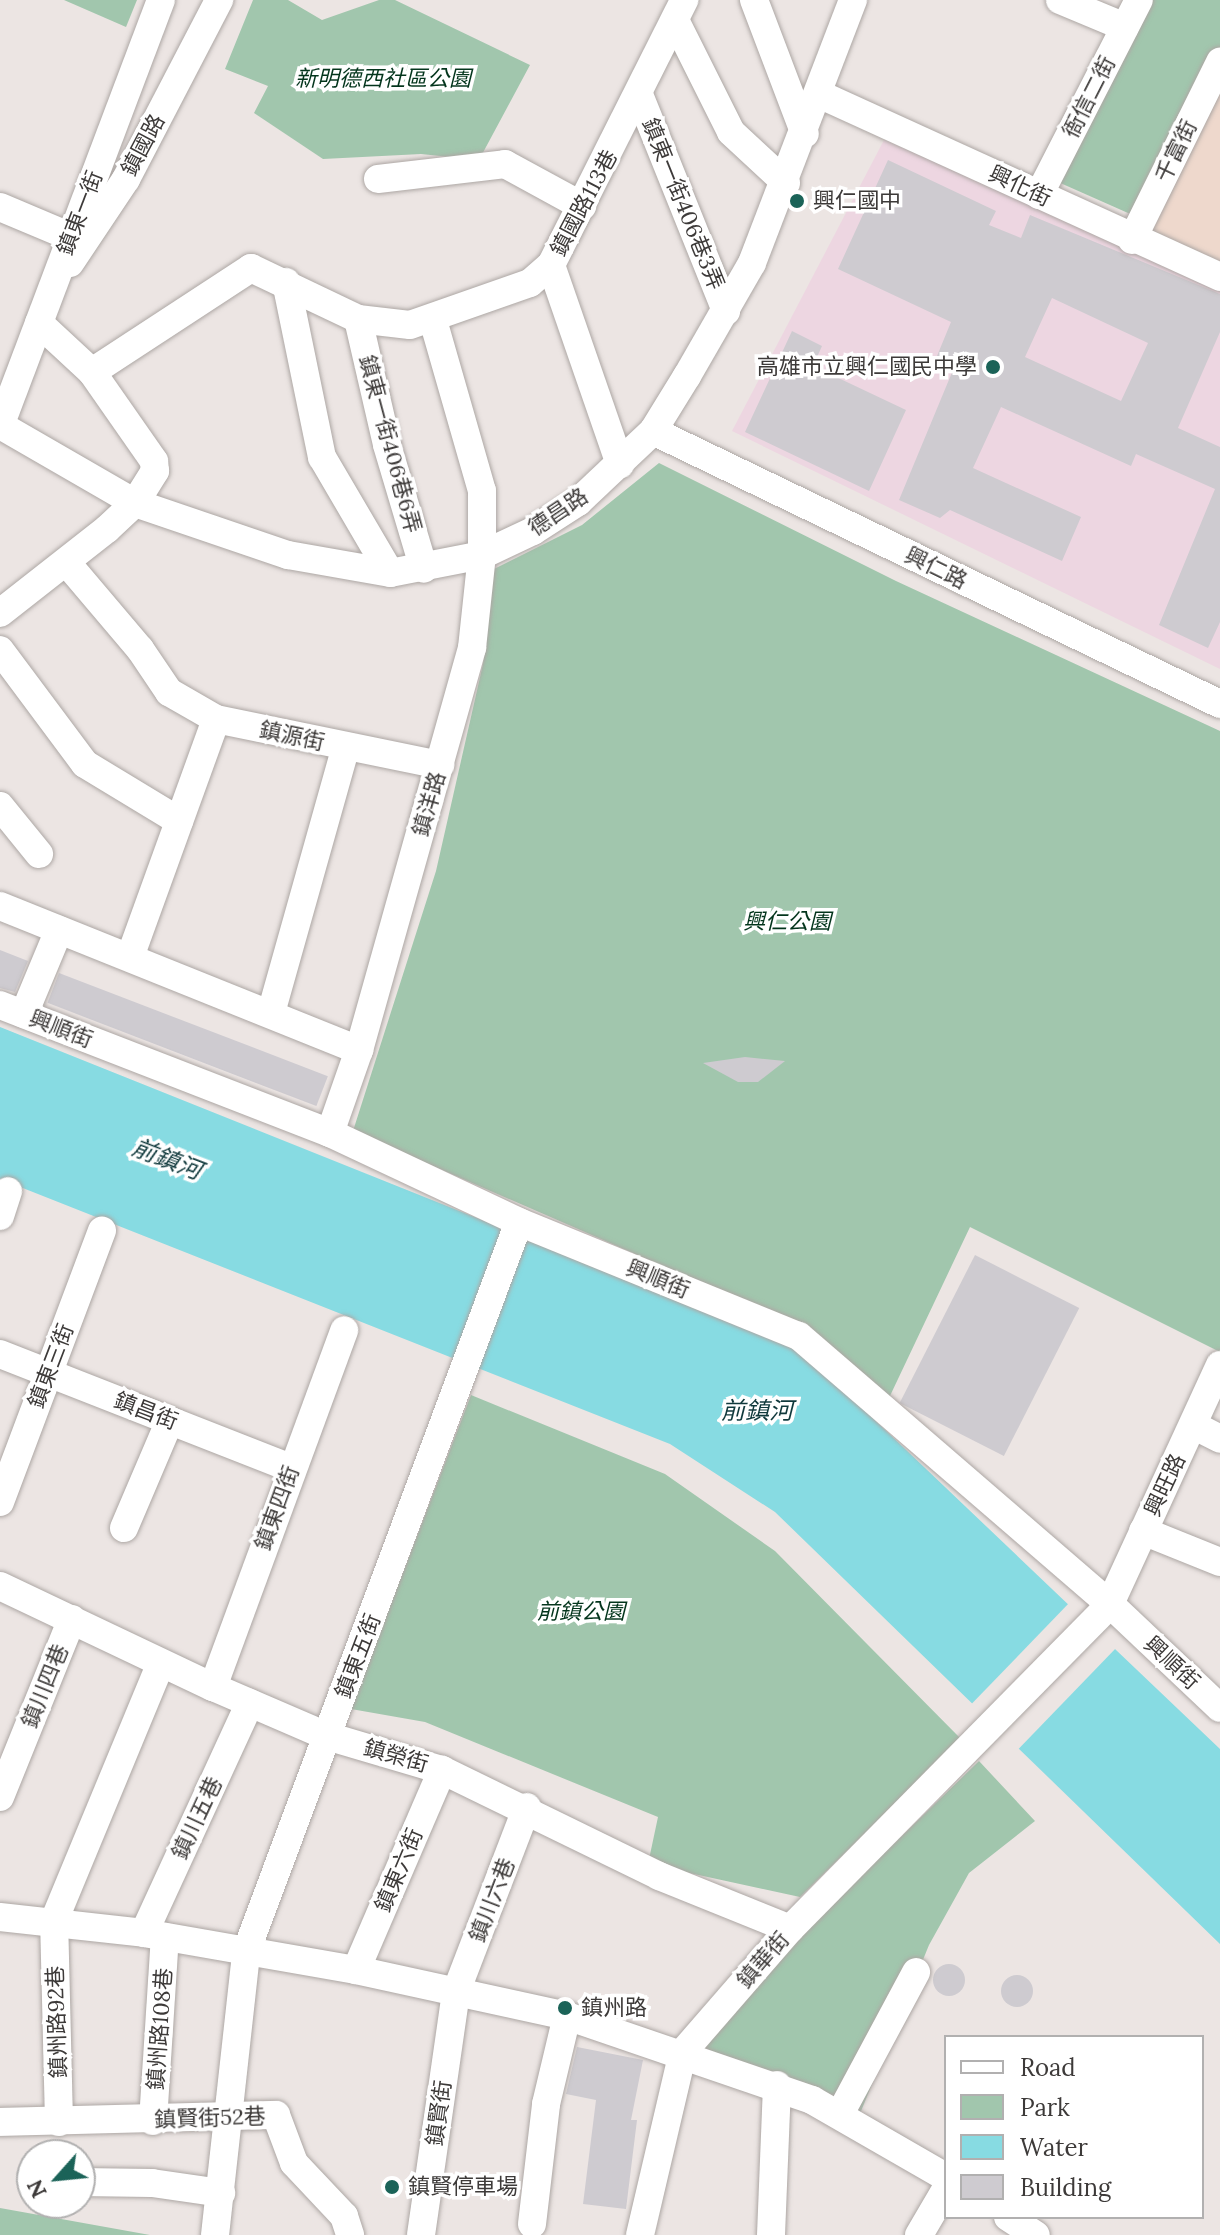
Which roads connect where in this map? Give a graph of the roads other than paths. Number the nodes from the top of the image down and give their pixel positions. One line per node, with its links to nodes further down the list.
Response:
1 (161, 0): 18 (street, 鎮東一街)
2 (219, 0): 22 (street, 鎮國路)
3 (754, 0): 12 (street)
4 (853, 0): 10 (street, 德昌路)
5 (1060, 0): 8 (street)
6 (1139, 0): 8 (street, 衙信二街)
7 (680, 10): 11 (street, 鎮國路113巷); 14 (street)
8 (1125, 27): 15 (street, 衙信二街)
9 (1220, 62): 19 (street, 千富街)
10 (821, 95): 12 (street, 德昌路); 15 (street, 興化街)
11 (640, 97): 16 (street, 鎮國路113巷); 24 (street, 鎮東一街406巷3弄)
12 (805, 134): 14 (street, 德昌路)
13 (378, 179): 16 (street)
14 (786, 183): 24 (street, 德昌路)
15 (1039, 195): 19 (street, 興化街)
16 (582, 206): 20 (street, 鎮國路113巷)
17 (0, 207): 18 (street)
18 (71, 237): 22 (street, 鎮東一街)
19 (1132, 240): 21 (street, 興化街)
20 (551, 265): 26 (street, 鎮國路113巷); 31 (street)
21 (1220, 277)
22 (54, 282): 27 (street, 鎮東一街)
23 (286, 282): 25 (street, 鎮國路113巷); 28 (street, 鎮國路113巷); 36 (street, 鎮東一街406巷6弄)
24 (726, 311): 30 (street, 德昌路)
25 (358, 319): 26 (street, 鎮國路113巷); 35 (street, 鎮東一街406巷6弄)
26 (433, 320): 33 (street, 鎮洋路)
27 (39, 323): 28 (street); 29 (street, 鎮東一街)
28 (92, 372): 32 (street)
29 (0, 426): 32 (street, 德昌路)
30 (653, 431): 31 (street, 德昌路); 39 (street, 興仁路)
31 (620, 464): 33 (street, 德昌路)
32 (135, 503): 34 (street); 36 (street, 德昌路)
33 (482, 555): 35 (street, 德昌路); 42 (street, 鎮洋路)
34 (67, 563): 37 (street); 40 (street, 鎮源街)
35 (424, 569): 36 (street, 德昌路)
36 (390, 573)
37 (0, 613)
38 (0, 650): 44 (street)
39 (1220, 704)
40 (216, 719): 41 (street, 鎮源街); 44 (street)
41 (346, 747): 42 (street); 50 (street, 鎮源街)
42 (440, 765): 51 (street, 鎮洋路)
43 (0, 806): 45 (street)
44 (179, 821): 48 (street)
45 (39, 854)
46 (0, 906): 47 (street)
47 (59, 930): 48 (street); 49 (street)
48 (130, 957): 50 (street)
49 (12, 1010): 52 (street, 興順街)
50 (271, 1013): 51 (street)
51 (359, 1050): 52 (street, 鎮洋路)
52 (330, 1133): 53 (street, 興順街)
53 (518, 1225): 68 (street, 興順街); 74 (street, 鎮東五街)
54 (102, 1230): 58 (street, 鎮東三街)
55 (344, 1330): 62 (street, 鎮東四街)
56 (0, 1354): 58 (street, 鎮昌街)
57 (1220, 1365): 60 (street, 興旺路)
58 (48, 1373): 59 (street, 鎮昌街); 63 (street, 鎮東三街)
59 (170, 1420): 62 (street, 鎮昌街); 64 (street)
60 (1193, 1425): 61 (street); 65 (street, 興旺路)
61 (1220, 1439)
62 (291, 1468): 71 (street, 鎮東四街)
63 (0, 1502)
64 (124, 1528)
65 (1143, 1531): 66 (street); 68 (street, 興旺路)
66 (1220, 1562)
67 (0, 1586): 69 (street, 鎮榮街)
68 (1110, 1604): 73 (street, 興順街); 80 (street, 鎮華街)
69 (72, 1619): 70 (street, 鎮榮街); 76 (street, 鎮川四巷)
70 (161, 1663): 71 (street, 鎮榮街); 79 (street)
71 (213, 1687): 72 (street, 鎮榮街)
72 (250, 1703): 74 (street, 鎮榮街); 81 (street, 鎮川五巷)
73 (1220, 1708)
74 (327, 1736): 75 (street, 鎮榮街); 82 (street, 鎮東五街)
75 (442, 1770): 77 (street, 鎮榮街); 83 (street, 鎮東六街)
76 (0, 1797)
77 (527, 1807): 80 (street, 鎮榮街); 85 (street, 鎮川六巷)
78 (0, 1917): 79 (street)
79 (54, 1921): 81 (street); 93 (street, 鎮州路92巷)
80 (790, 1929): 87 (street, 鎮華街)
81 (154, 1935): 82 (street); 91 (street, 鎮州路108巷)
82 (246, 1952): 83 (street); 90 (street, 鎮東五街)
83 (356, 1970): 85 (street)
84 (916, 1972): 89 (street)
85 (456, 1992): 86 (street); 102 (street, 鎮賢街)
86 (567, 2016): 87 (street); 99 (street)
87 (683, 2052): 88 (street); 103 (street, 鎮華街)
88 (777, 2085): 89 (street); 104 (street)
89 (840, 2114): 94 (street)
90 (229, 2119): 91 (street, 鎮賢街52巷); 97 (street, 鎮東五街); 101 (street, 鎮賢街52巷)
91 (153, 2121): 93 (street, 鎮賢街52巷)
92 (0, 2122): 93 (street, 鎮賢街52巷)
93 (59, 2122)
94 (944, 2176)
95 (96, 2182): 97 (street)
96 (944, 2192): 105 (street)
97 (221, 2193): 100 (street, 鎮東五街)
98 (1011, 2219): 106 (street)
99 (532, 2224)
100 (215, 2235)
101 (350, 2235)
102 (421, 2235)
103 (640, 2235)
104 (771, 2235)
105 (919, 2235)
106 (1036, 2235)

